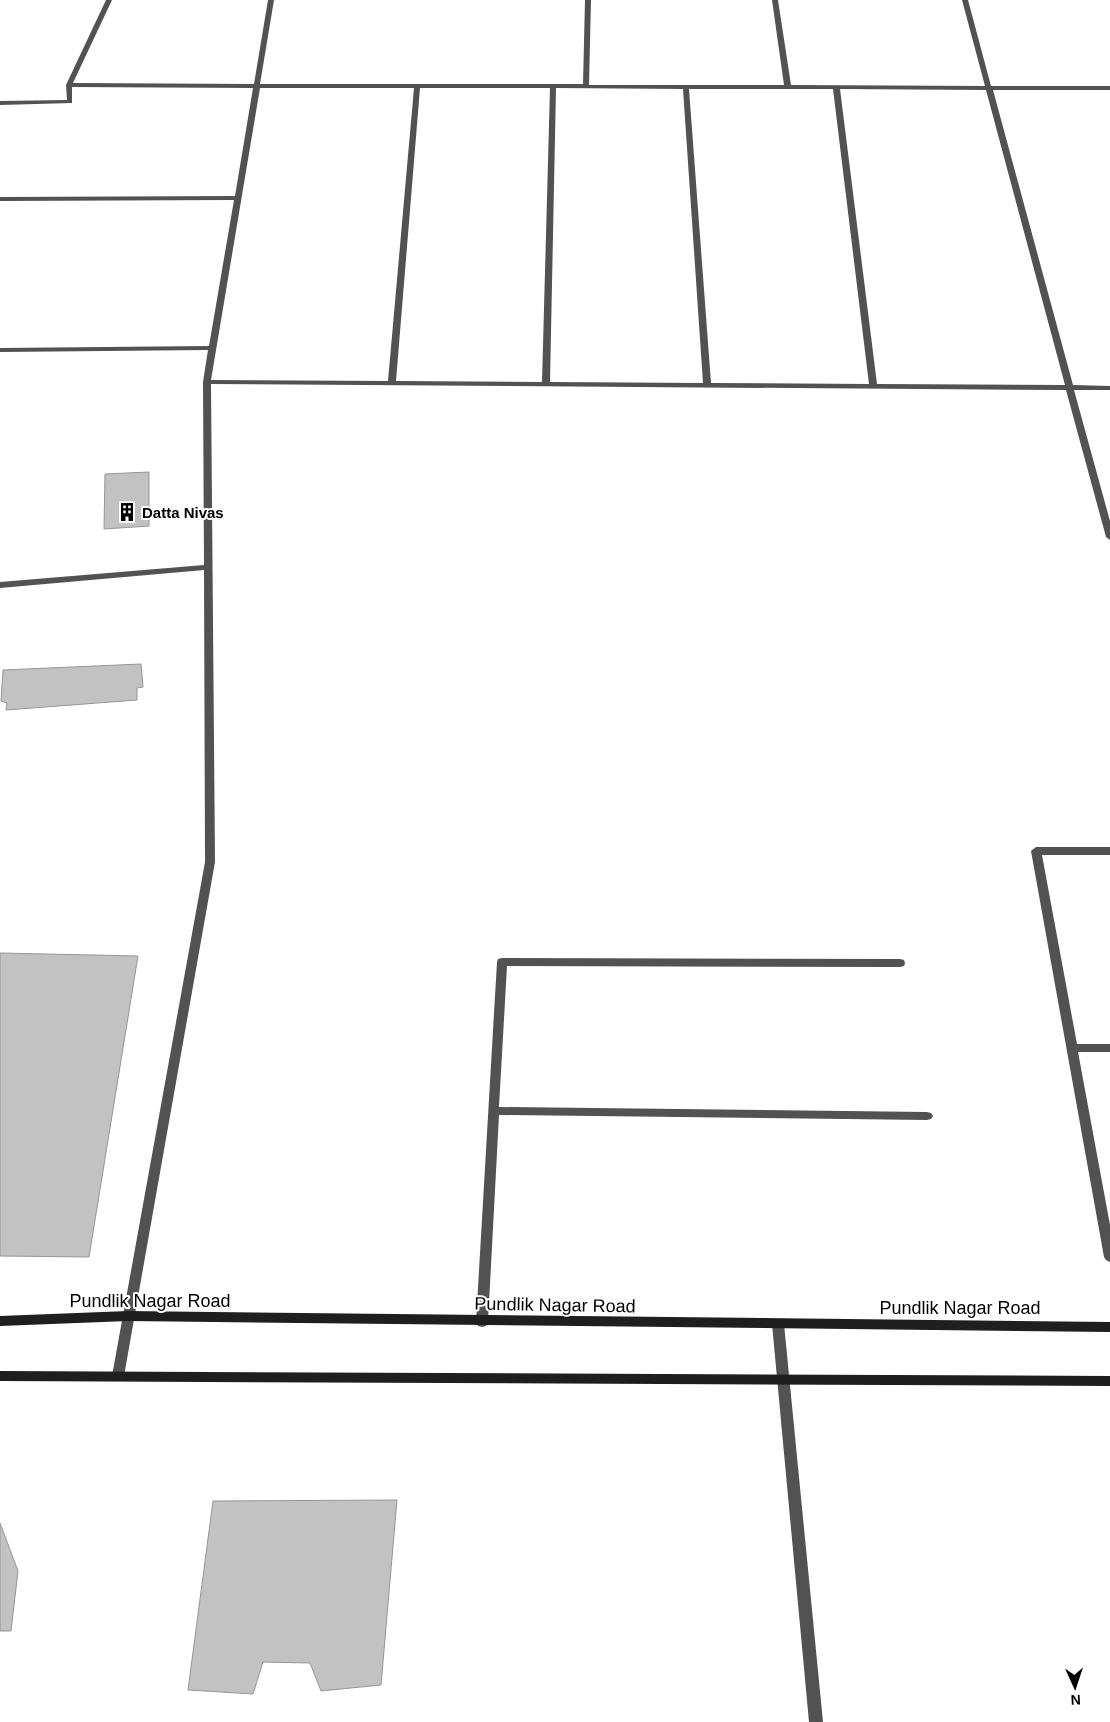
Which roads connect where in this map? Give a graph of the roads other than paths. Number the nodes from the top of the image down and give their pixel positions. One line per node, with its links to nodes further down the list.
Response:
1 (109, 0): 6 (street)
2 (271, 0): 7 (street)
3 (588, 0): 10 (street)
4 (775, 0): 12 (street)
5 (965, 0): 14 (street)
6 (69, 85): 7 (street); 16 (street)
7 (258, 85): 8 (street); 17 (street)
8 (417, 86): 9 (street); 22 (street)
9 (553, 86): 10 (street); 23 (street)
10 (586, 86): 11 (street)
11 (686, 87): 12 (street); 24 (street)
12 (788, 87): 13 (street)
13 (836, 87): 14 (street); 25 (street)
14 (990, 88): 15 (street); 26 (street)
15 (1110, 88)
16 (0, 103)
17 (239, 198): 18 (street); 19 (street)
18 (0, 199)
19 (213, 348): 20 (street); 21 (street)
20 (0, 350)
21 (207, 382): 22 (street); 29 (street)
22 (392, 383): 23 (street)
23 (546, 384): 24 (street)
24 (707, 385): 25 (street)
25 (874, 386): 26 (street)
26 (1070, 388): 27 (street); 28 (street)
27 (1110, 388)
28 (1110, 537)
29 (208, 567): 30 (street); 38 (street)
30 (0, 585)
31 (1110, 851): 33 (street)
32 (900, 963): 35 (street)
33 (1072, 1048): 34 (street); 37 (street)
34 (1110, 1048)
35 (494, 1111): 36 (street); 40 (street)
36 (926, 1116)
37 (1110, 1257)
38 (128, 1316): 39 (main road, Pundlik Nagar Road); 40 (main road, Pundlik Nagar Road); 44 (street)
39 (0, 1321)
40 (482, 1322): 41 (main road, Pundlik Nagar Road)
41 (778, 1324): 42 (main road, Pundlik Nagar Road); 45 (street)
42 (1110, 1327)
43 (0, 1376): 44 (main road)
44 (118, 1376): 45 (main road)
45 (784, 1380): 46 (main road); 47 (street)
46 (1110, 1381)
47 (816, 1722)

